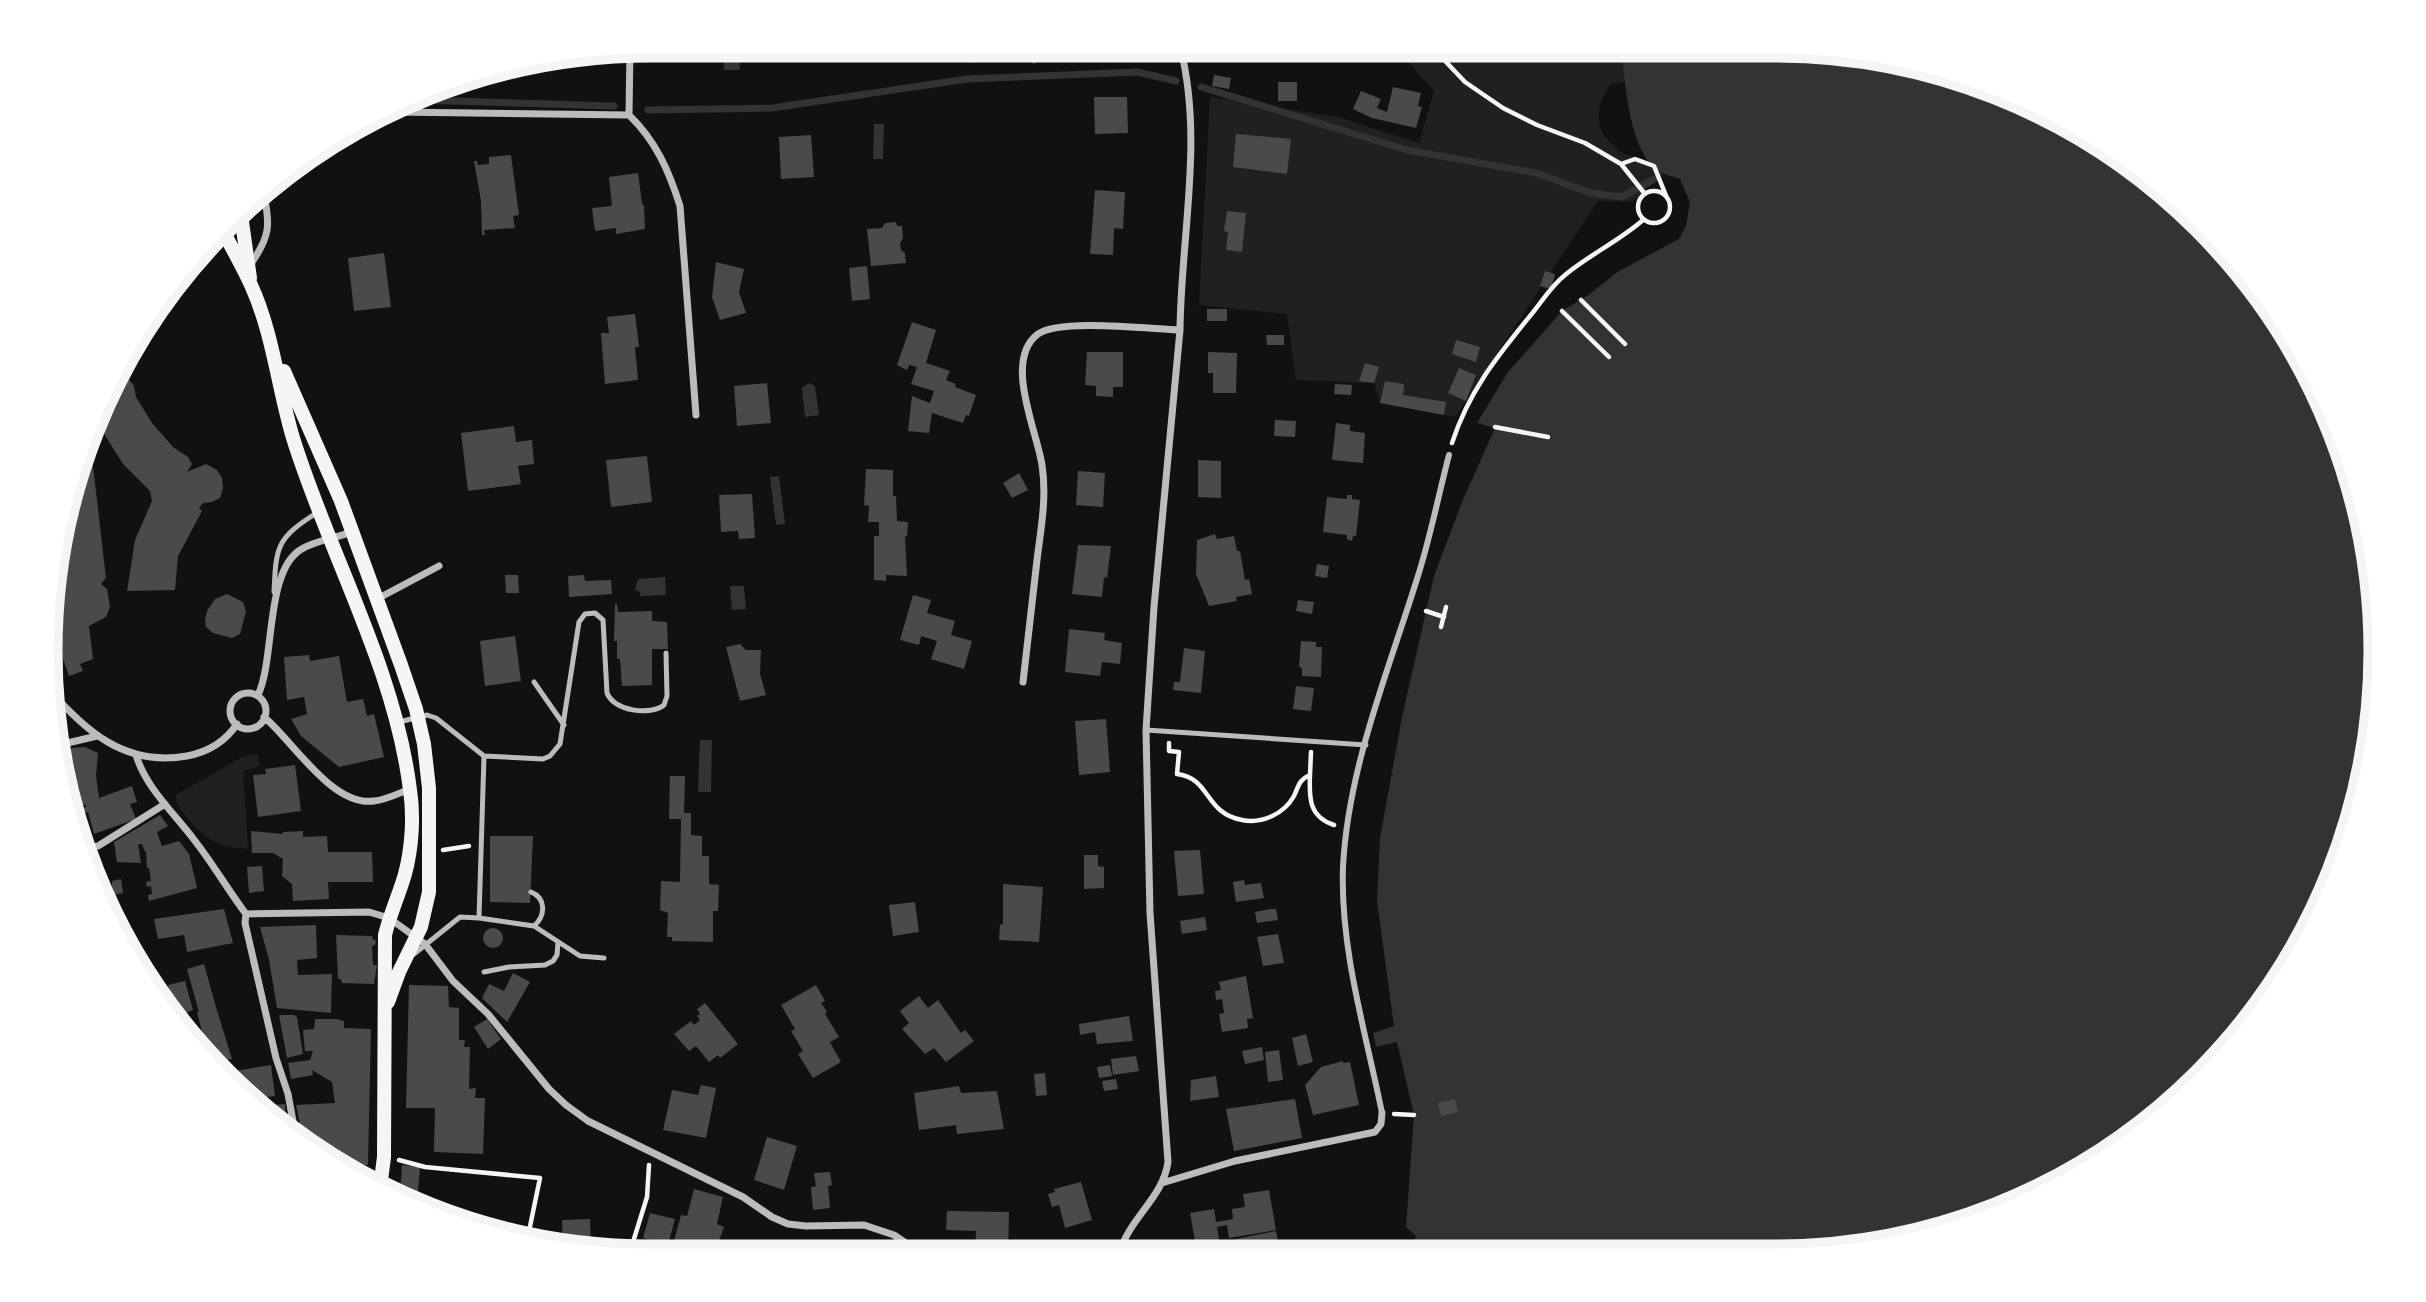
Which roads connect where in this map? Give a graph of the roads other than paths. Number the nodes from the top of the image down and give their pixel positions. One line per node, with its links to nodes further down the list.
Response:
1 (1183, 58): 10 (street)
2 (630, 59): 4 (street)
3 (404, 112): 4 (street)
4 (629, 115): 12 (street)
5 (264, 201): 8 (street)
6 (242, 222): 8 (main road)
7 (226, 238): 9 (main road)
8 (249, 267): 9 (main road)
9 (251, 286): 11 (main road)
10 (1180, 330): 23 (street); 31 (street)
11 (269, 338): 14 (main road); 15 (main road)
12 (696, 415)
13 (1448, 455): 34 (street)
14 (341, 501): 15 (main road); 16 (main road)
15 (320, 510): 17 (main road); 20 (lane)
16 (352, 532): 17 (street); 19 (main road)
17 (331, 539): 20 (street); 28 (main road)
18 (439, 566): 19 (street)
19 (377, 599): 26 (main road)
20 (274, 605): 24 (street)
21 (666, 653): 30 (lane)
22 (534, 682): 30 (lane)
23 (1023, 682)
24 (258, 695): 27 (street); 29 (street)
25 (60, 702): 32 (street)
26 (417, 717): 28 (lane); 36 (lane); 45 (main road)
27 (264, 718): 29 (street); 37 (street)
28 (396, 723): 37 (main road)
29 (236, 724): 35 (street)
30 (565, 727): 36 (lane)
31 (1146, 730): 34 (lane); 53 (street)
32 (97, 736): 33 (street); 35 (street)
33 (65, 744)
34 (1366, 745): 50 (street)
35 (136, 755): 38 (street)
36 (484, 756): 43 (lane)
37 (410, 789): 42 (main road)
38 (165, 804): 39 (street); 41 (street)
39 (91, 847)
40 (531, 891): 44 (lane)
41 (246, 914): 42 (street); 51 (street)
42 (389, 918): 45 (street); 49 (main road)
43 (479, 918): 44 (lane); 45 (lane)
44 (534, 926): 46 (lane)
45 (421, 940): 49 (main road); 54 (street)
46 (558, 941): 47 (lane); 48 (lane)
47 (604, 958)
48 (484, 972)
49 (386, 1007): 52 (main road)
50 (1382, 1113): 53 (street)
51 (294, 1125)
52 (381, 1179)
53 (1162, 1183): 55 (street)
54 (907, 1244)
55 (1122, 1244)

